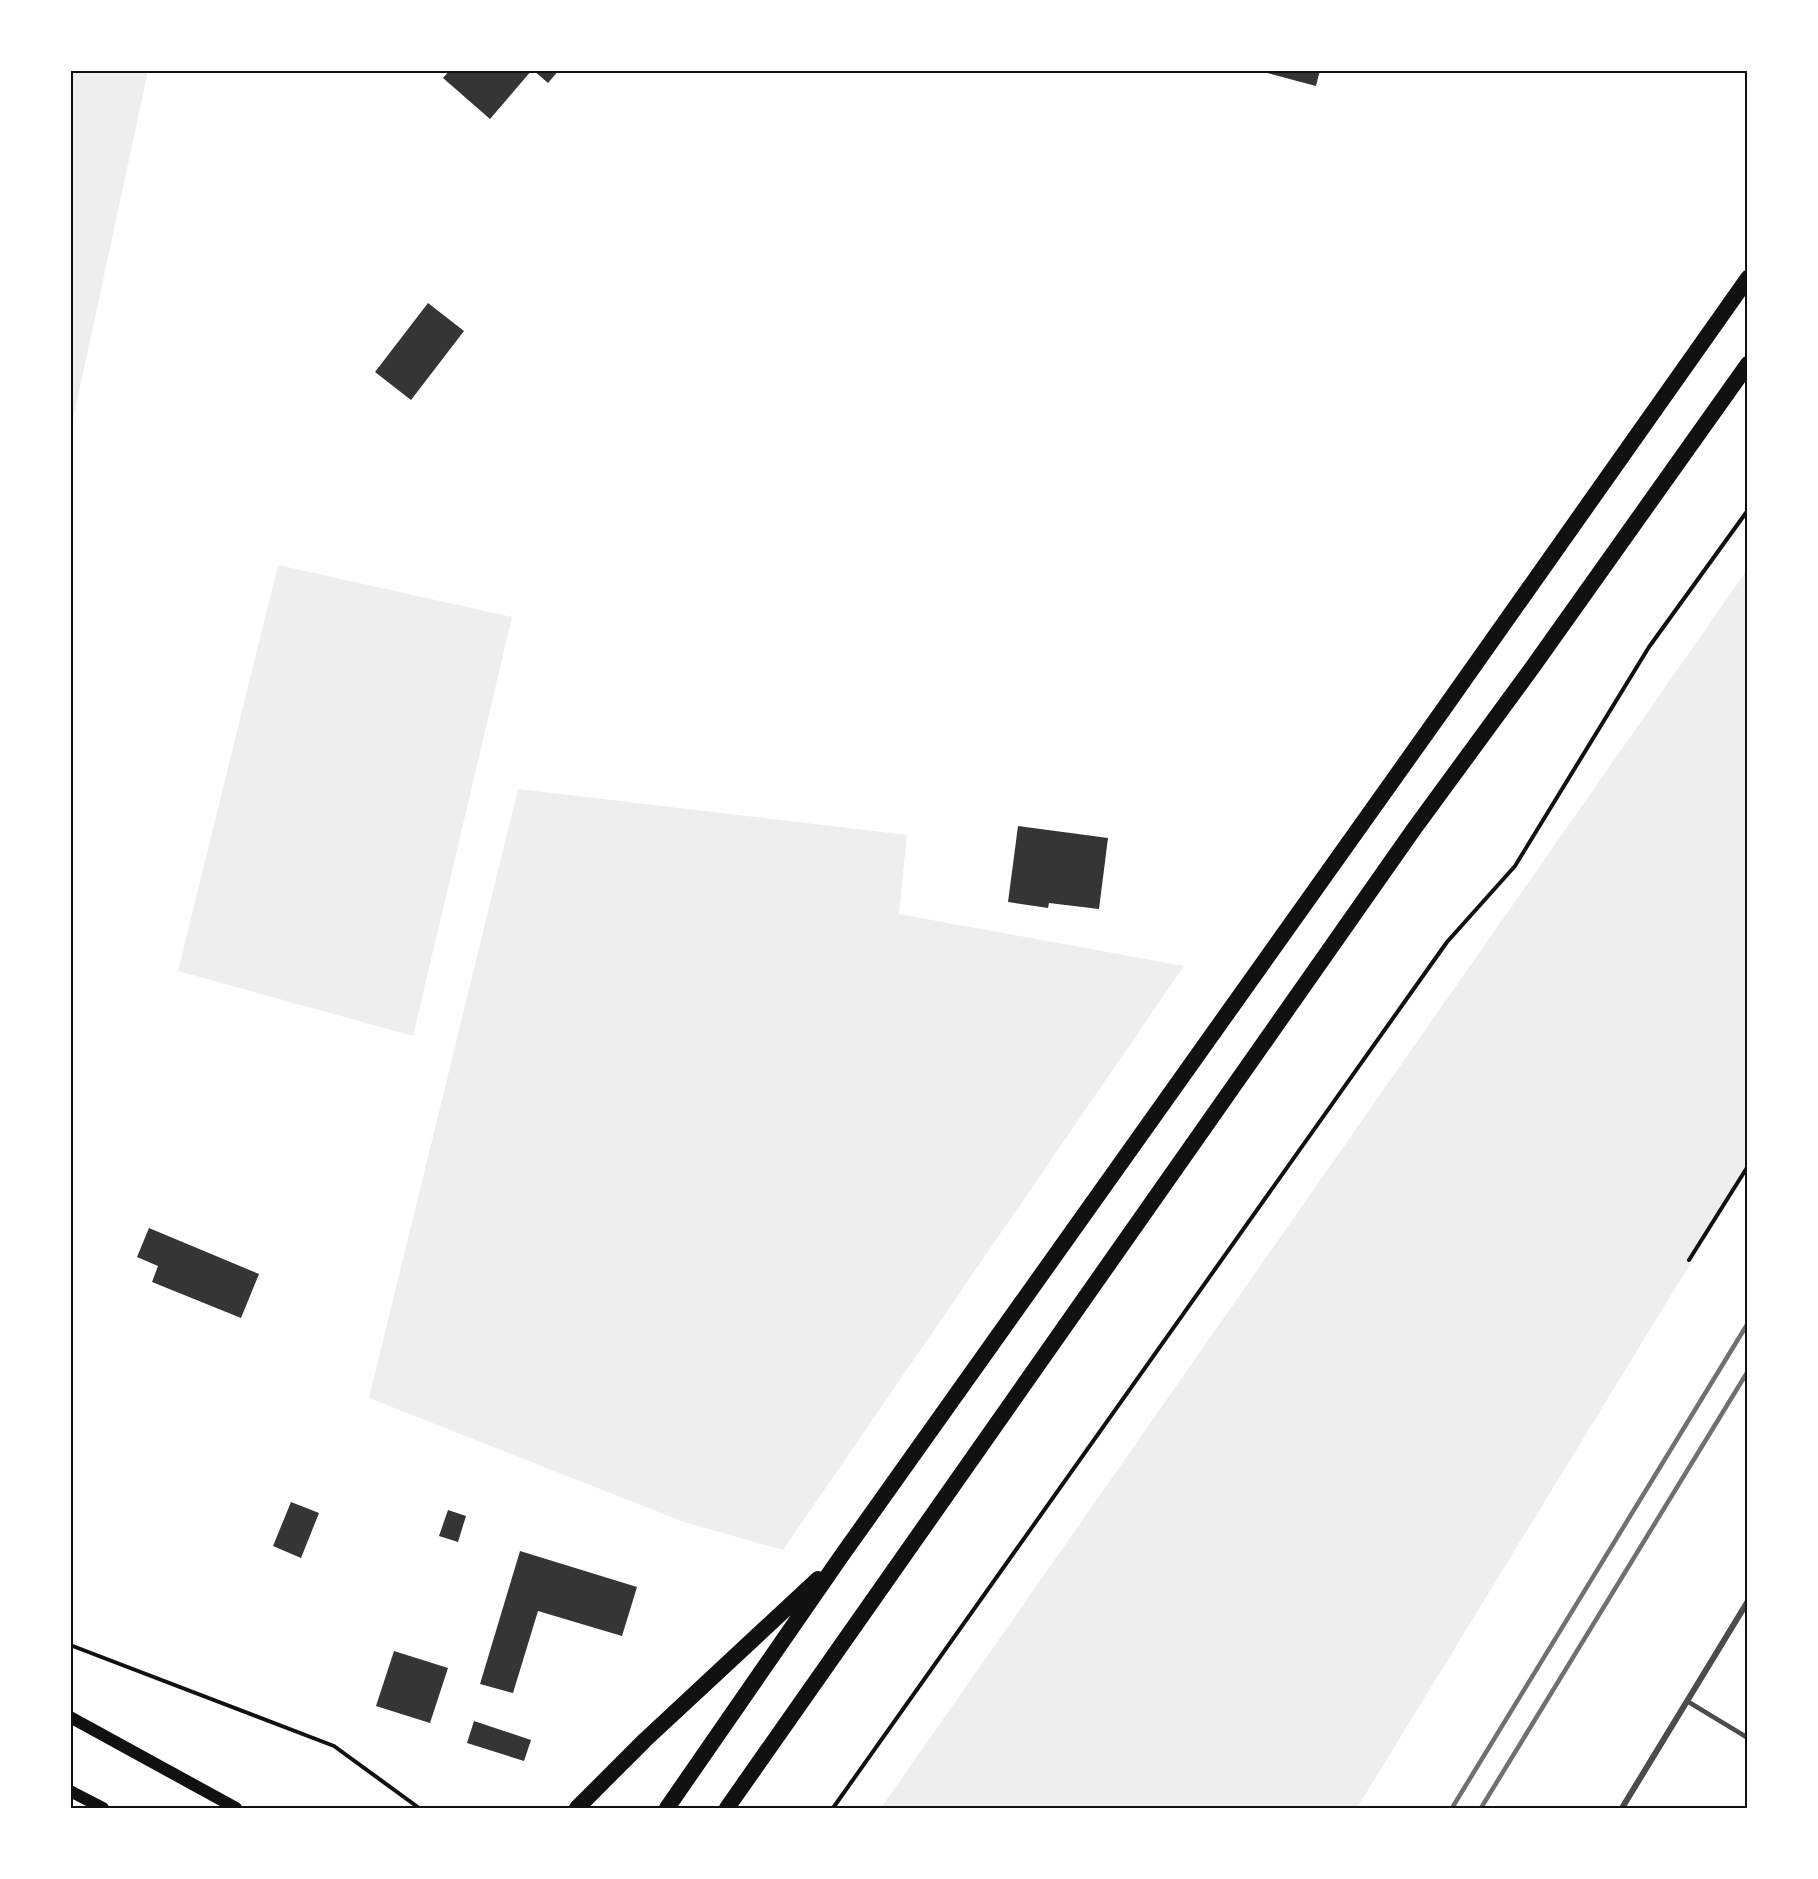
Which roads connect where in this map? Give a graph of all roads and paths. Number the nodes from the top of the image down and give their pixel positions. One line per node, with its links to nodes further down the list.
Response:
1 (1748, 278): 6 (highway)
2 (1748, 364): 18 (highway)
3 (1748, 510): 19 (path)
4 (1748, 1166): 5 (path)
5 (1689, 1260)
6 (840, 1558): 16 (highway); 17 (highway)
7 (1748, 1600): 9 (street)
8 (70, 1645): 15 (path)
9 (1688, 1701): 11 (lane); 20 (street)
10 (70, 1717): 14 (main road)
11 (1748, 1738)
12 (70, 1791): 13 (main road)
13 (103, 1809)
14 (236, 1809)
15 (419, 1809)
16 (577, 1809)
17 (667, 1809)
18 (727, 1809)
19 (833, 1809)
20 (1622, 1809)

